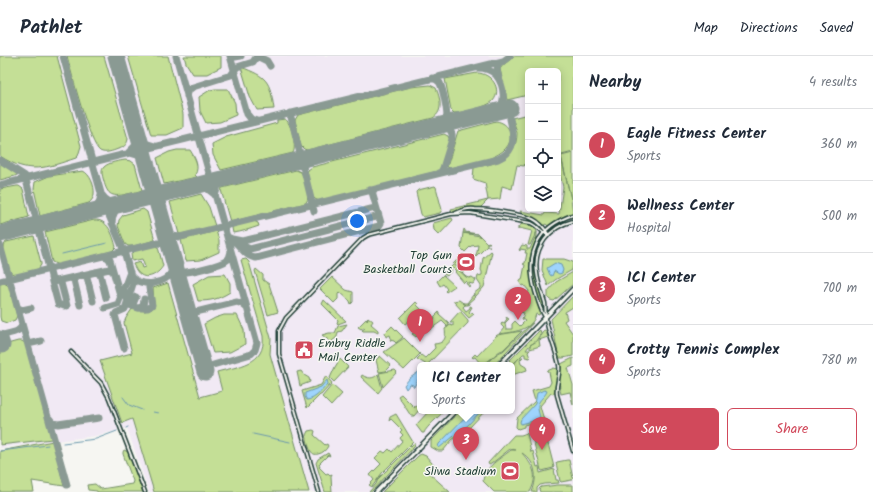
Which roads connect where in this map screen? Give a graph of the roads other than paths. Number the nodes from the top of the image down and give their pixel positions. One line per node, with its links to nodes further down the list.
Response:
1 (494, 212): 2 (street); 4 (street); 8 (street)
2 (451, 214): 4 (street); 18 (street)
3 (573, 215): 5 (street)
4 (493, 217): 9 (street)
5 (567, 217): 7 (street); 8 (street)
6 (573, 221): 7 (street)
7 (569, 222): 10 (street)
8 (546, 230): 9 (street); 10 (street)
9 (543, 233): 10 (street); 12 (street)
10 (548, 235): 12 (street)
11 (573, 289): 12 (main road)
12 (546, 317): 14 (main road); 16 (street)
13 (71, 352): 17 (street)
14 (502, 362)
15 (451, 414): 19 (main road)
16 (573, 451)
17 (145, 492)
18 (320, 492)
19 (376, 492)

